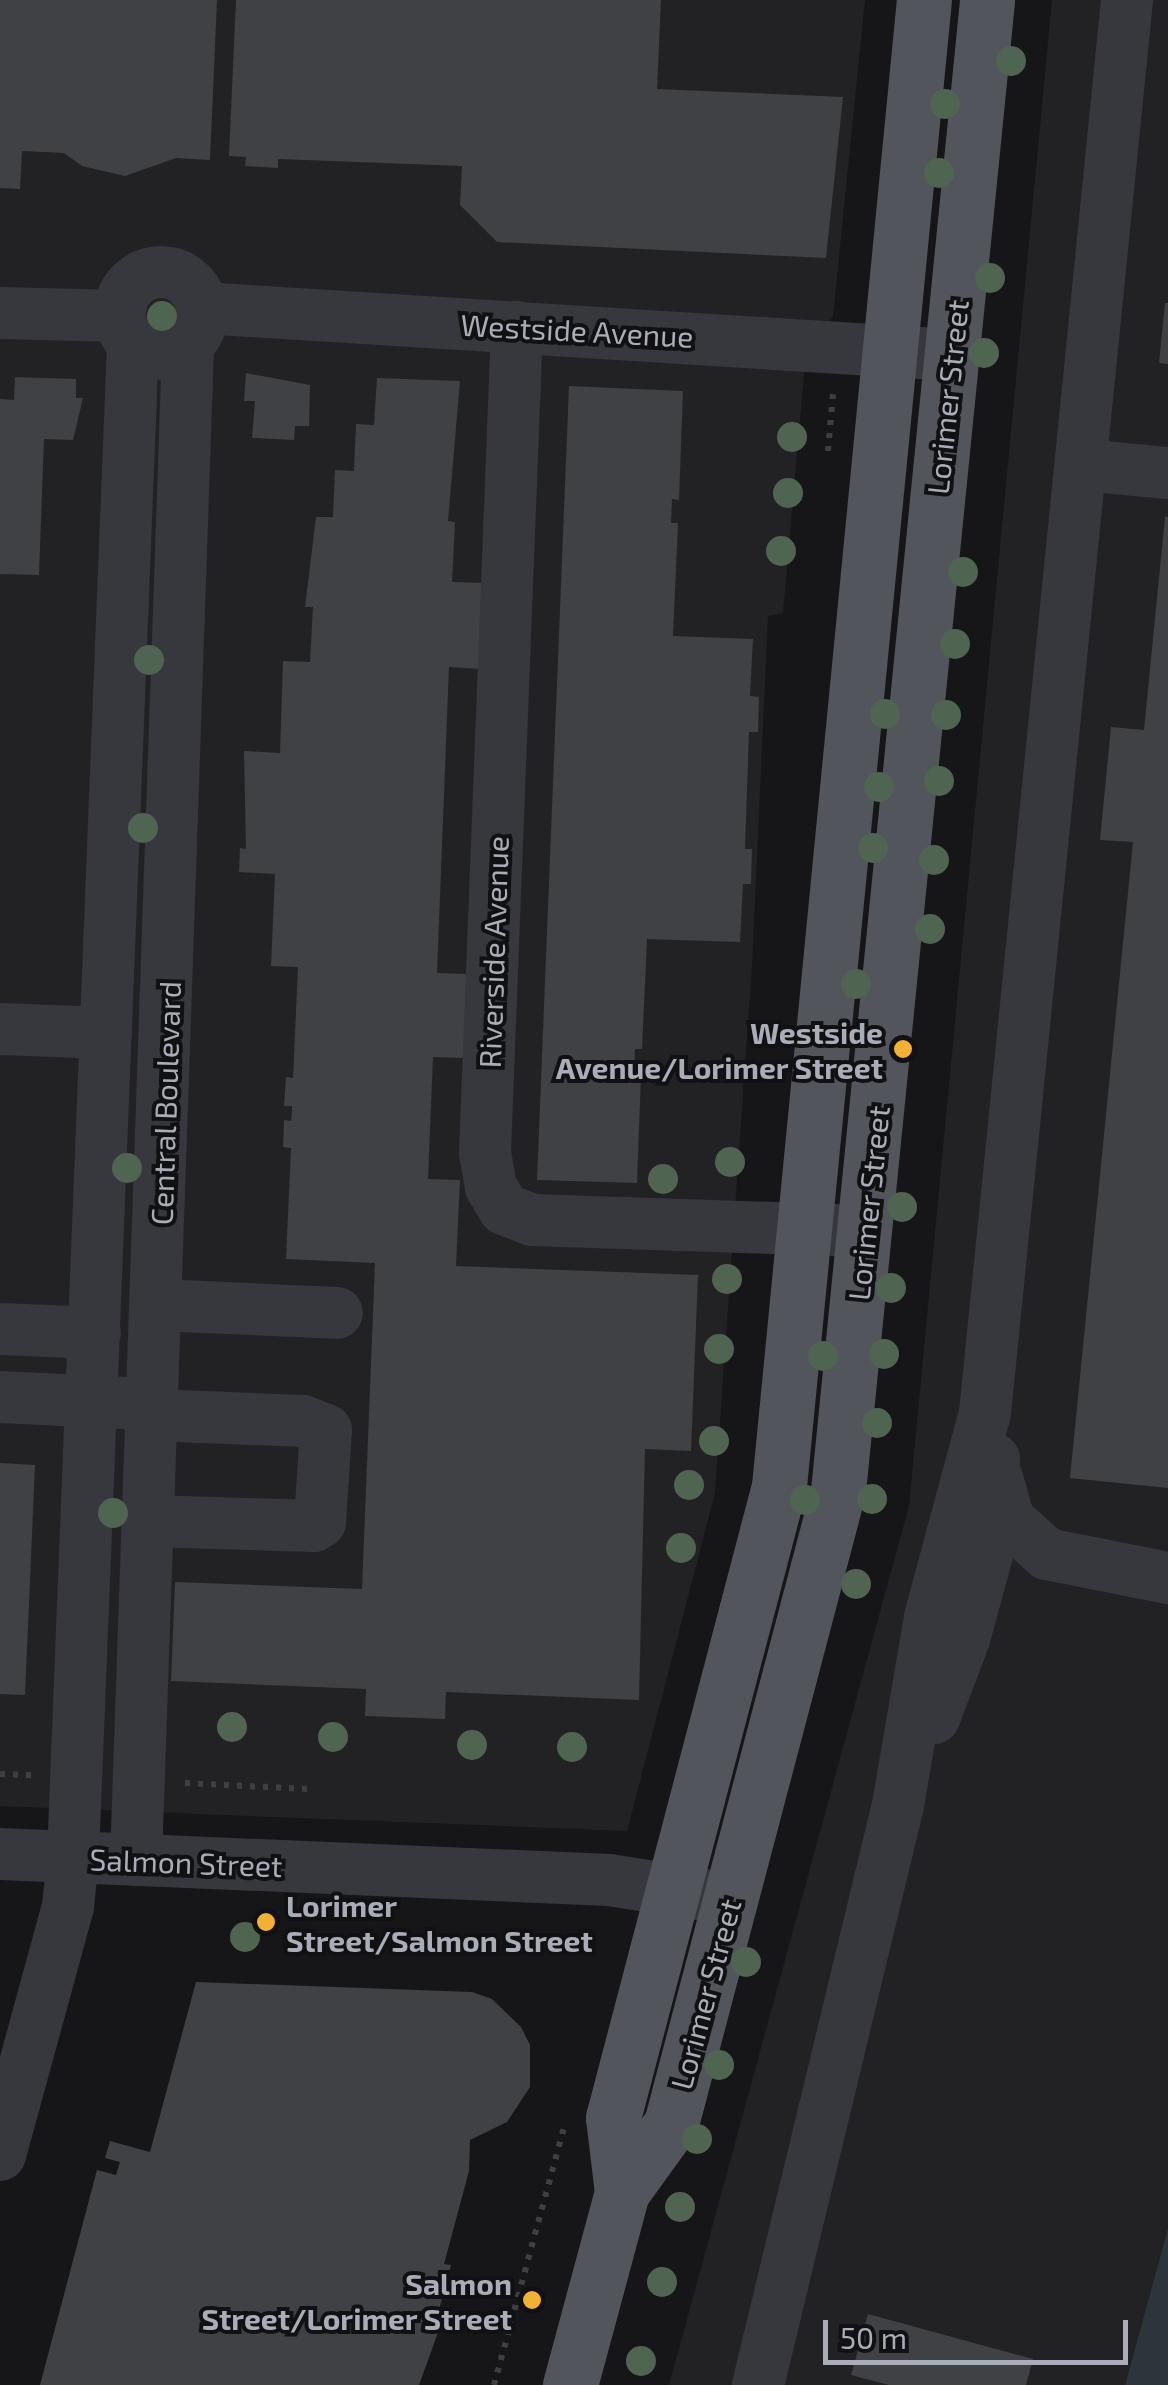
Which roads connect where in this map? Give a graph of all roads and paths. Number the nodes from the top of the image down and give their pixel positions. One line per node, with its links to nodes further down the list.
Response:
1 (924, 0): 8 (main road, Lorimer Street)
2 (987, 0): 9 (main road, Lorimer Street)
3 (1127, 0): 10 (street)
4 (0, 313): 7 (street)
5 (195, 327): 6 (street, Westside Avenue); 7 (street); 7 (street); 13 (street, Central Boulevard)
6 (517, 327): 8 (street, Westside Avenue); 17 (street, Riverside Avenue)
7 (126, 330): 12 (street, Central Boulevard)
8 (890, 350): 9 (street, Westside Avenue); 17 (main road, Lorimer Street)
9 (952, 355): 18 (main road, Lorimer Street)
10 (1083, 465): 11 (street); 26 (street)
11 (1168, 473)
12 (120, 713): 13 (street); 15 (street, Central Boulevard)
13 (177, 717): 16 (street, Central Boulevard)
14 (0, 1029): 15 (street)
15 (106, 1044): 16 (street); 22 (street, Central Boulevard)
16 (168, 1058): 19 (street, Central Boulevard)
17 (803, 1226): 18 (street, Riverside Avenue); 32 (main road, Lorimer Street)
18 (866, 1231): 33 (main road, Lorimer Street)
19 (157, 1306): 20 (street); 25 (street, Central Boulevard)
20 (338, 1313)
21 (0, 1329): 22 (street)
22 (95, 1334): 24 (street, Central Boulevard)
23 (0, 1398): 24 (street)
24 (91, 1401): 25 (street); 30 (street, Central Boulevard)
25 (152, 1410): 27 (street, Central Boulevard); 27 (street)
26 (989, 1436): 28 (street); 37 (street)
27 (149, 1520): 31 (street, Central Boulevard)
28 (1168, 1578)
29 (0, 1854): 30 (street, Salmon Street)
30 (72, 1857): 31 (street, Salmon Street); 34 (street, Central Boulevard)
31 (136, 1860): 32 (street, Salmon Street)
32 (673, 1886): 33 (street, Salmon Street); 35 (main road, Lorimer Street)
33 (730, 1898): 35 (main road, Lorimer Street)
34 (0, 2154)
35 (622, 2192): 36 (main road, Lorimer Street)
36 (570, 2385)
37 (758, 2385)

